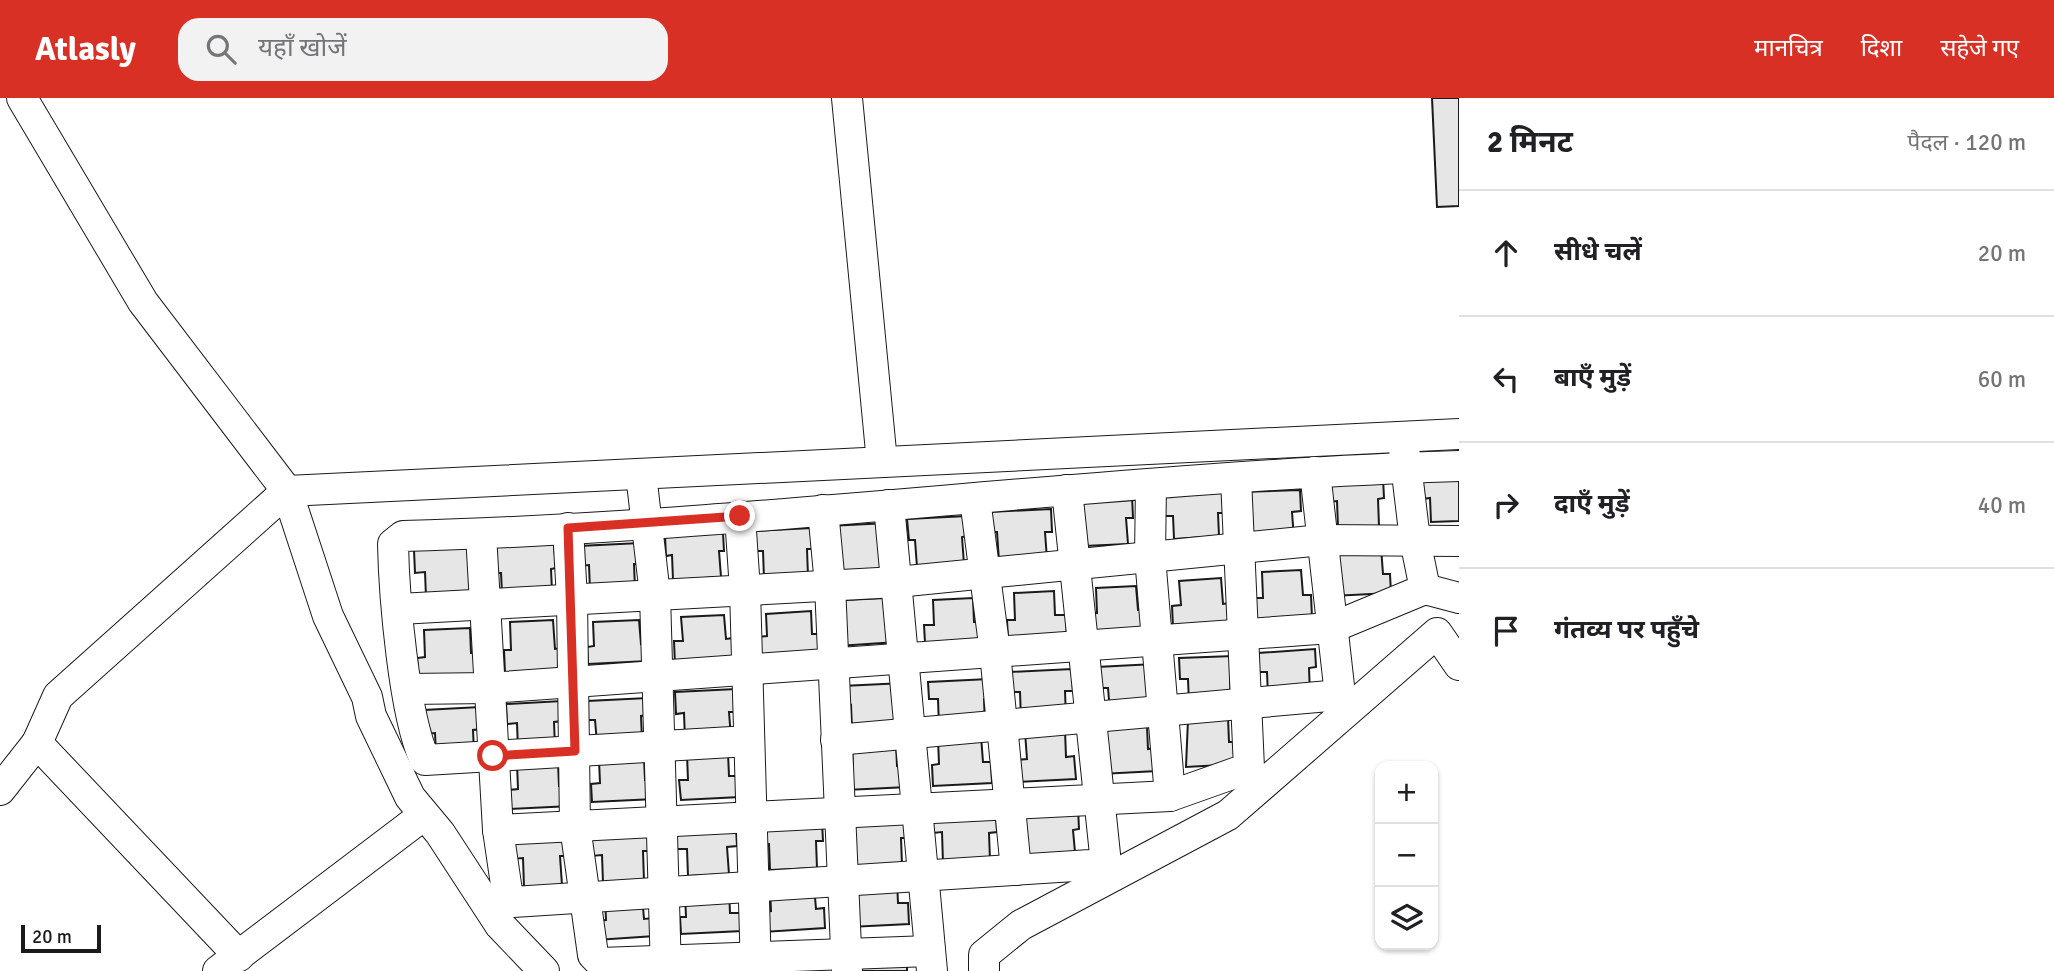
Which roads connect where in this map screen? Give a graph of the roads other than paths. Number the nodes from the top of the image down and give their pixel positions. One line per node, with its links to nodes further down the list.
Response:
1 (22, 98): 13 (street)
2 (847, 98): 5 (street)
3 (1459, 434): 4 (street)
4 (1404, 437): 5 (street); 7 (street)
5 (882, 462): 9 (street)
6 (1459, 466): 7 (street)
7 (1405, 468): 8 (street); 22 (street)
8 (1315, 471): 10 (street); 21 (street)
9 (642, 474): 13 (street); 18 (street)
10 (1236, 478): 11 (street); 24 (street)
11 (1151, 484): 12 (street); 25 (street)
12 (1067, 490): 14 (street); 26 (street)
13 (287, 491): 57 (street); 67 (street)
14 (975, 499): 15 (street); 27 (street)
15 (889, 505): 16 (street); 28 (street)
16 (823, 510): 17 (street); 29 (street)
17 (740, 516): 18 (street); 31 (street)
18 (647, 523): 19 (street); 32 (street)
19 (568, 528): 20 (street); 34 (street)
20 (481, 534): 35 (street); 36 (street)
21 (1322, 540): 22 (street); 24 (street); 37 (street)
22 (1415, 540): 23 (street); 30 (street)
23 (1459, 541)
24 (1241, 548): 25 (street); 38 (street)
25 (1150, 557): 26 (street); 39 (street)
26 (1075, 567): 27 (street); 40 (street)
27 (985, 575): 28 (street); 41 (street)
28 (897, 582): 29 (street); 42 (street)
29 (830, 585): 31 (street); 43 (street)
30 (1425, 589): 33 (street); 37 (street)
31 (745, 590): 32 (street); 45 (street)
32 (655, 595): 34 (street); 46 (street)
33 (1459, 598)
34 (572, 600): 35 (street); 47 (street)
35 (484, 604): 36 (street); 48 (street)
36 (398, 609): 49 (street)
37 (1331, 628): 38 (street); 50 (street)
38 (1244, 634): 39 (street); 50 (street)
39 (1159, 640): 40 (street); 51 (street)
40 (1082, 646): 41 (street); 52 (street)
41 (995, 652): 42 (street); 53 (street)
42 (903, 658): 43 (street); 54 (street)
43 (833, 664): 45 (street); 55 (street)
44 (1459, 665): 84 (street)
45 (747, 670): 46 (street); 56 (street)
46 (657, 676): 47 (street); 58 (street)
47 (573, 682): 48 (street); 59 (street)
48 (489, 688): 49 (street); 60 (street)
49 (408, 689): 60 (street)
50 (1248, 703): 51 (street); 62 (street)
51 (1164, 711): 52 (street); 62 (street)
52 (1090, 717): 53 (street); 63 (street)
53 (1002, 725): 54 (street); 64 (street)
54 (910, 734): 55 (street); 65 (street)
55 (836, 740): 66 (street)
56 (749, 741): 58 (street); 68 (street)
57 (37, 743): 61 (street); 79 (street)
58 (659, 747): 59 (street); 69 (street)
59 (575, 751): 60 (street); 70 (street)
60 (493, 756): 71 (street)
61 (0, 790)
62 (1170, 796): 63 (street)
63 (1099, 800): 64 (street); 72 (street)
64 (1010, 804): 65 (street); 72 (street)
65 (917, 809): 66 (street); 73 (street)
66 (840, 813): 68 (street); 74 (street)
67 (424, 815): 79 (street); 83 (street)
68 (751, 817): 69 (street); 75 (street)
69 (661, 822): 70 (street); 76 (street)
70 (575, 826): 71 (street); 77 (street)
71 (498, 830): 77 (street)
72 (1016, 870): 73 (street)
73 (923, 876): 74 (street); 78 (street)
74 (843, 881): 75 (street); 81 (street)
75 (754, 887): 76 (street); 80 (street)
76 (664, 892): 77 (street); 82 (street)
77 (585, 898): 82 (street)
78 (931, 961): 81 (street)
79 (228, 964)
80 (756, 964): 81 (street); 82 (street)
81 (846, 964)
82 (666, 965)
83 (544, 971)
84 (984, 971)

